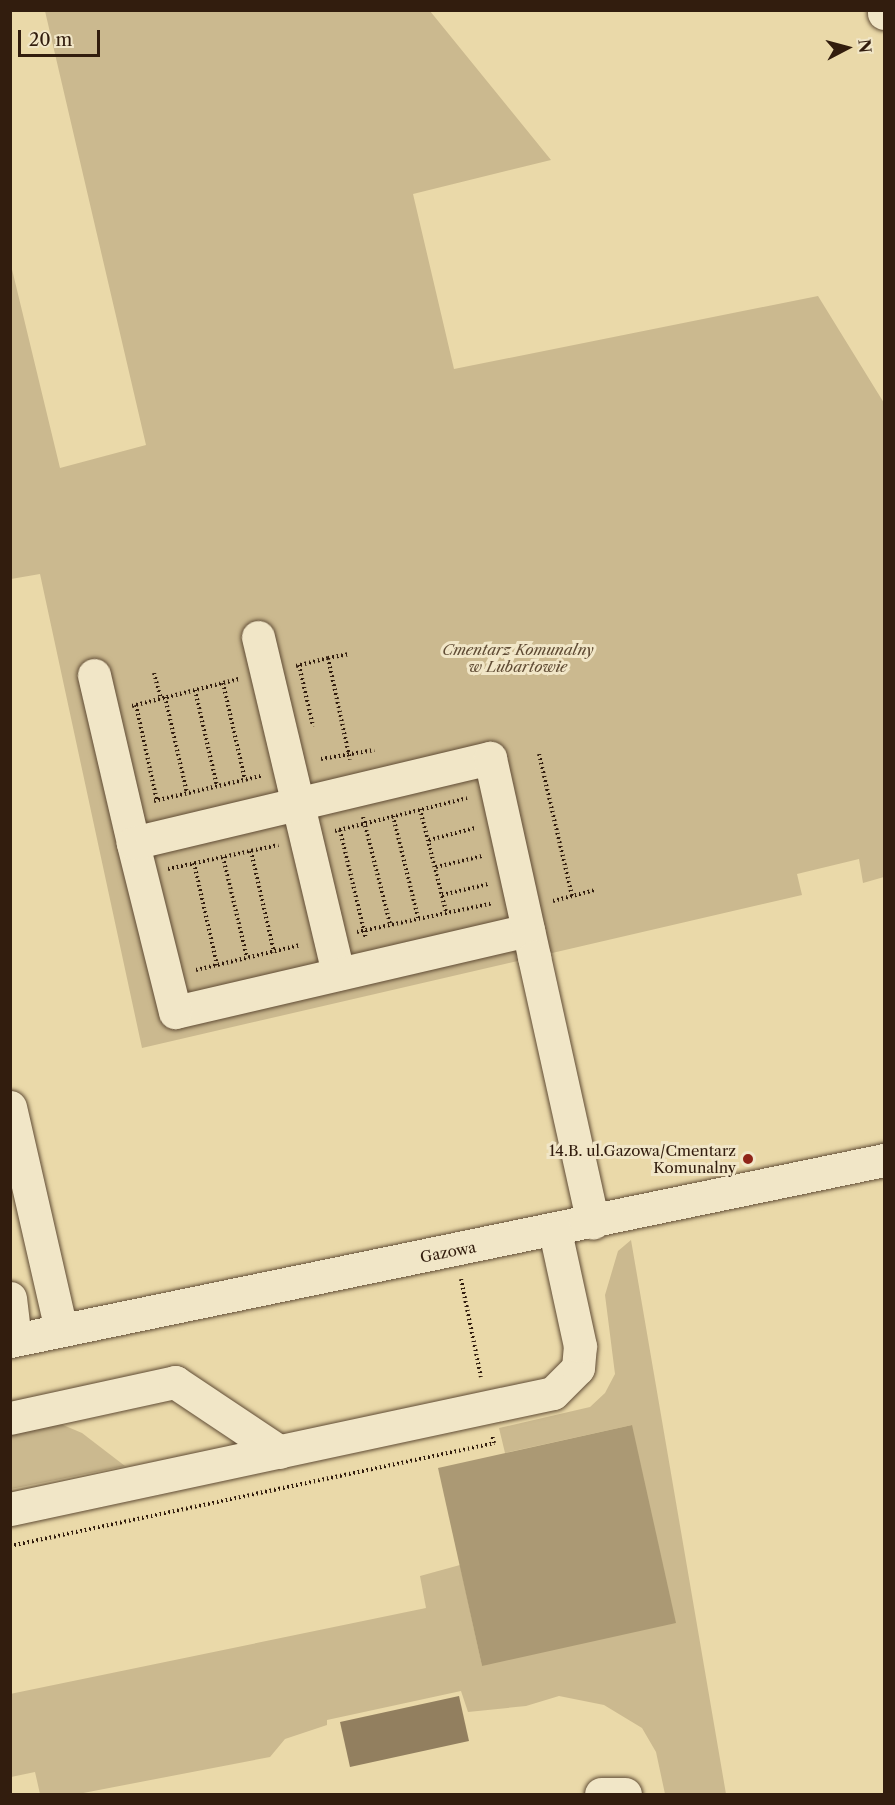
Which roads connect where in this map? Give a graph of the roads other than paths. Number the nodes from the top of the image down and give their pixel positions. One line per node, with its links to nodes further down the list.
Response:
1 (258, 637): 3 (street)
2 (94, 675): 4 (street)
3 (298, 806): 4 (street); 5 (street); 6 (street)
4 (133, 843): 6 (street)
5 (516, 914): 6 (street); 9 (street)
6 (338, 974)
7 (10, 1107): 12 (street)
8 (885, 1160): 9 (street, Gazowa)
9 (593, 1223): 10 (street, Gazowa)
10 (555, 1231): 12 (street, Gazowa); 15 (street)
11 (10, 1298): 13 (street)
12 (61, 1330): 13 (street, Gazowa)
13 (13, 1340)
14 (10, 1418): 15 (street)
15 (280, 1452): 16 (street)
16 (10, 1509)
17 (601, 1794): 18 (street)
18 (625, 1794)

